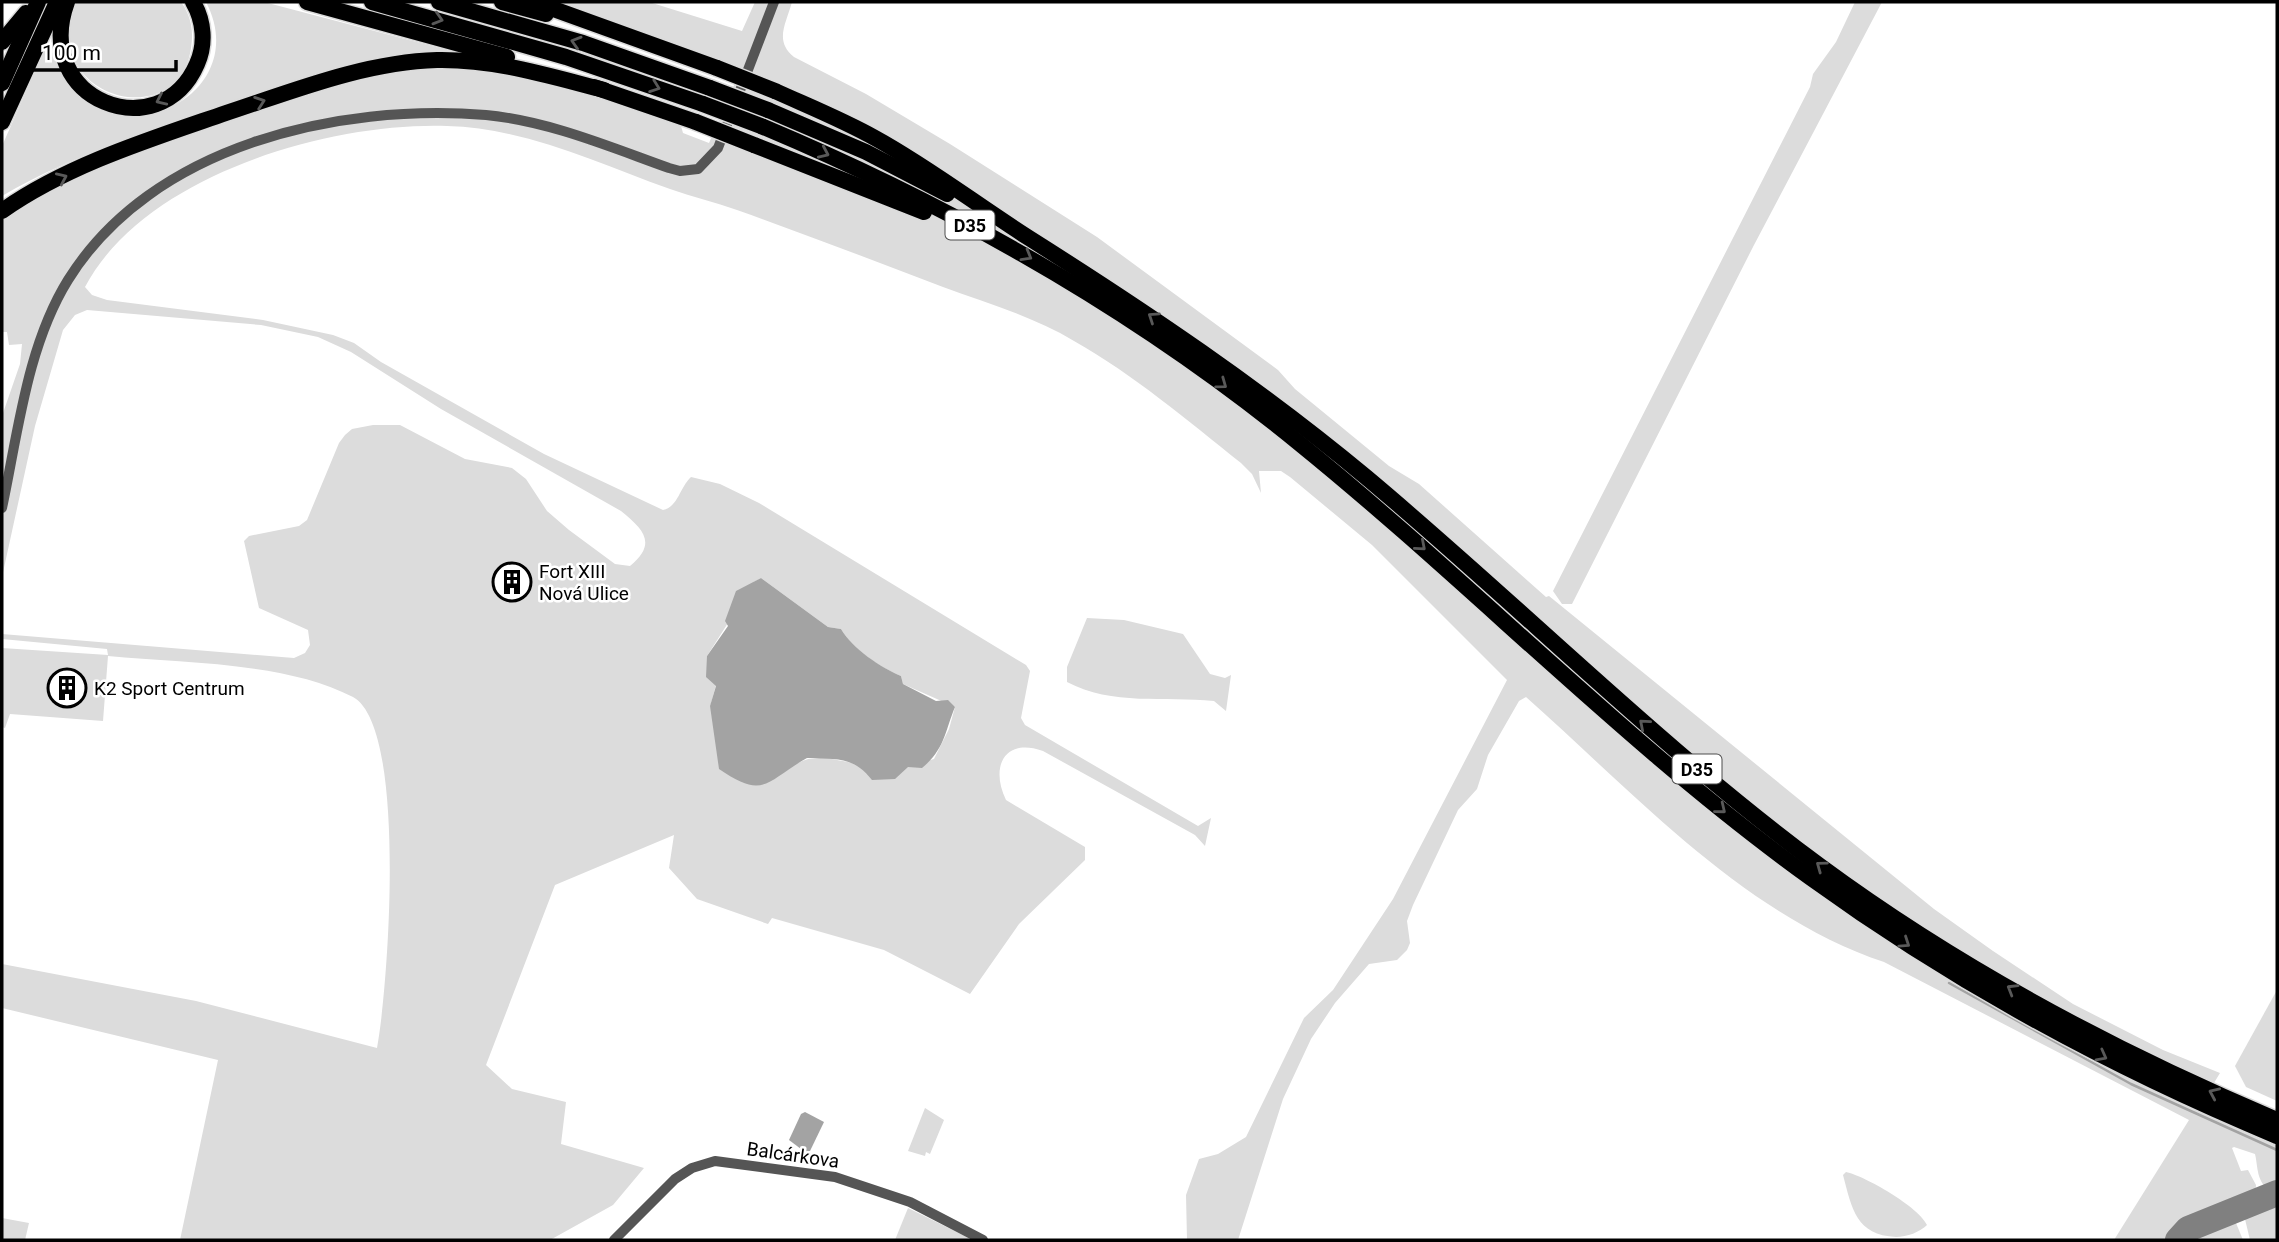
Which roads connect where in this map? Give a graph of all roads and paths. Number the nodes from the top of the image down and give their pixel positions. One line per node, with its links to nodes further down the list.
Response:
1 (32, 2): 13 (highway)
2 (38, 2): 14 (highway)
3 (57, 2): 16 (highway)
4 (67, 2): 5 (highway, one-way to 4)
5 (193, 2)
6 (307, 2): 15 (highway)
7 (372, 2): 19 (highway, D35, one-way to 19, bridge)
8 (439, 2): 18 (highway, D35, one-way to 8, bridge)
9 (502, 2): 12 (highway)
10 (534, 2): 12 (highway)
11 (774, 2): 20 (street)
12 (616, 33): 18 (highway, bridge)
13 (2, 42)
14 (2, 83)
15 (604, 90): 17 (highway, one-way to 15); 19 (highway, bridge)
16 (2, 122)
17 (2, 211)
18 (1029, 238): 21 (highway, D35, one-way to 18)
19 (1003, 242): 22 (highway, D35, one-way to 22)
20 (2, 508)
21 (2277, 1120)
22 (2277, 1136)
23 (614, 1240): 24 (street, Balcárkova)
24 (984, 1240)

